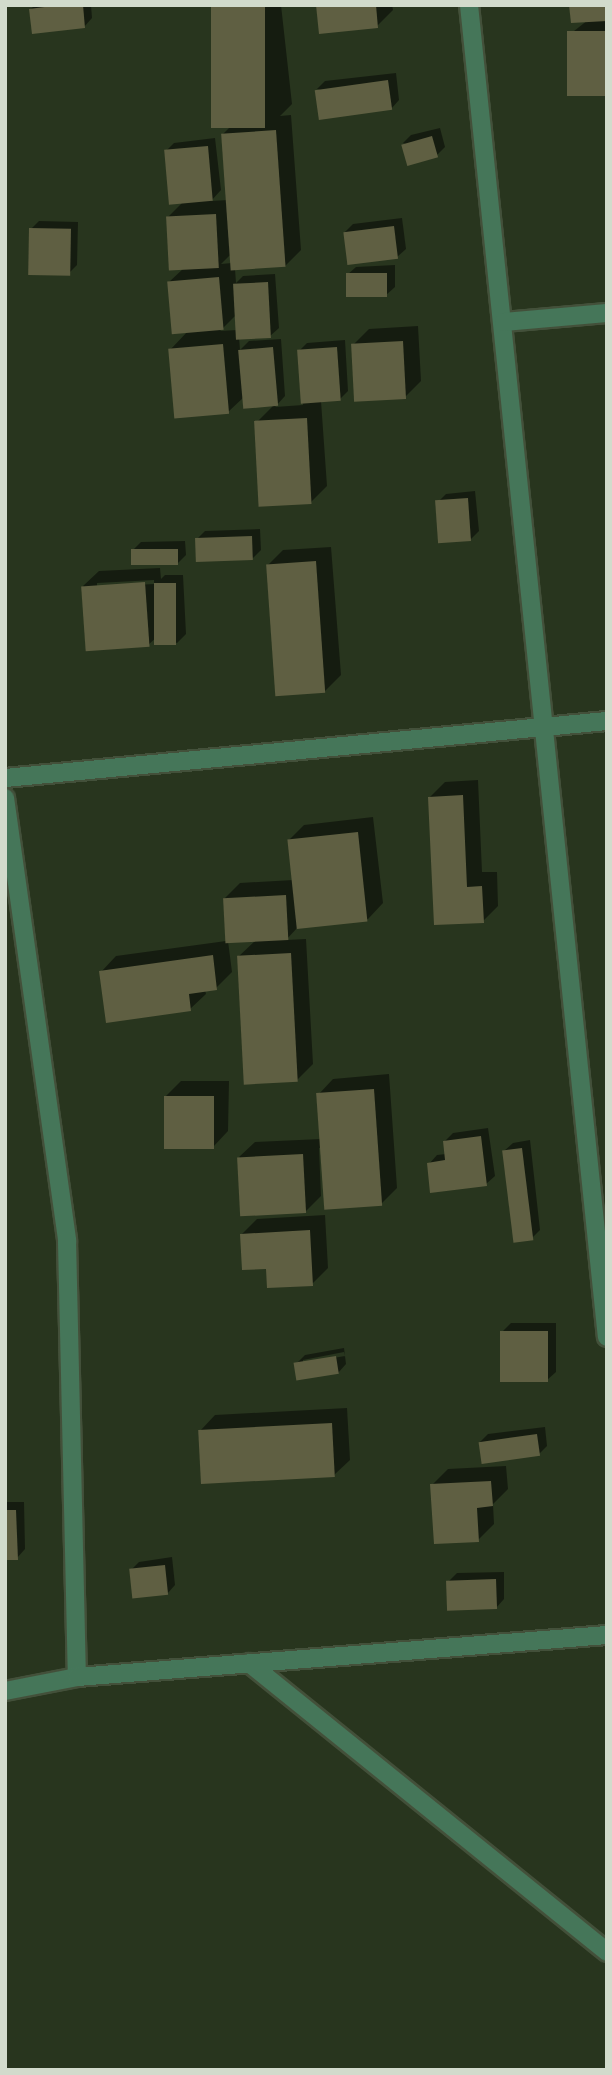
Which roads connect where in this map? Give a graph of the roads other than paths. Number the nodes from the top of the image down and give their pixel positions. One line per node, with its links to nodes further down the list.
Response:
1 (469, 5): 3 (street)
2 (607, 313): 3 (street)
3 (504, 322): 5 (street)
4 (607, 721): 5 (street)
5 (543, 727): 6 (street); 8 (street)
6 (5, 778)
7 (5, 798): 11 (street)
8 (607, 1337)
9 (607, 1635): 10 (street)
10 (249, 1663): 11 (street); 13 (street)
11 (76, 1677): 12 (street)
12 (5, 1691)
13 (607, 1952)

